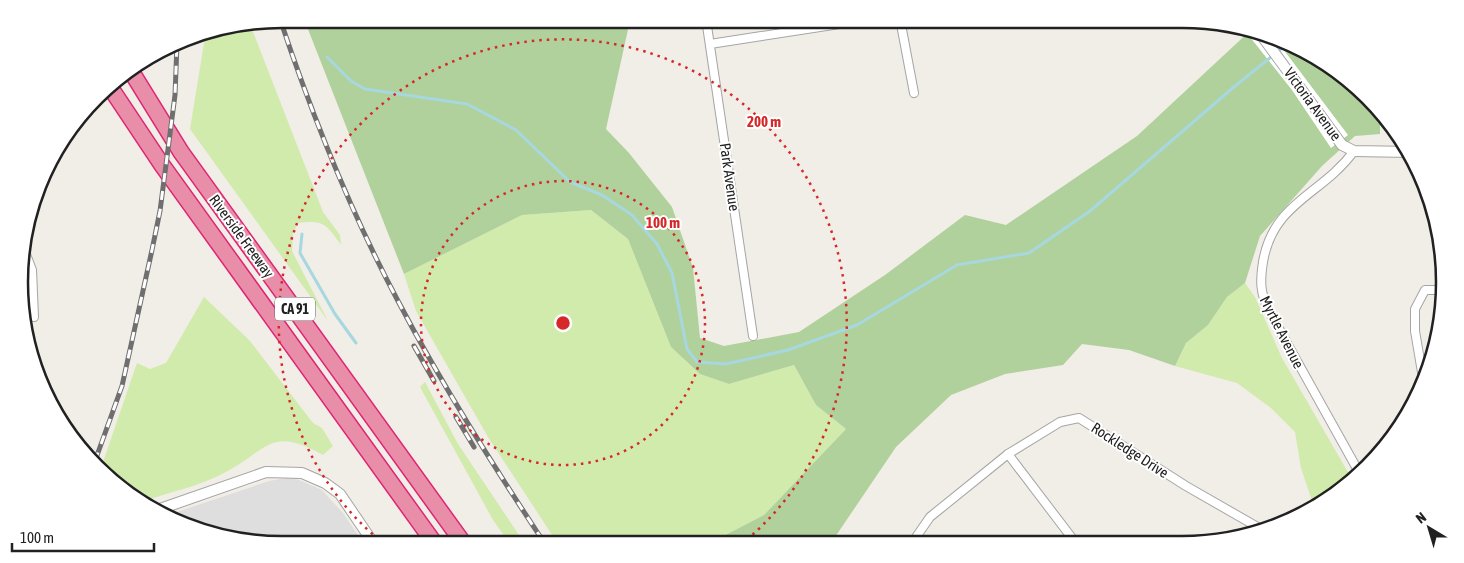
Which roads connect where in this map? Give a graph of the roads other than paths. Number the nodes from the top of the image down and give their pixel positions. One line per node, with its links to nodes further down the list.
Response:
1 (707, 28): 5 (street, Park Avenue)
2 (814, 28): 5 (street)
3 (902, 28): 8 (street)
4 (1267, 42): 9 (street, Victoria Avenue)
5 (710, 44): 14 (street, Park Avenue)
6 (133, 76): 22 (highway, Riverside Freeway / CA 91)
7 (113, 92): 21 (highway, Riverside Freeway / CA 91)
8 (914, 92)
9 (1354, 151): 10 (street, Victoria Avenue); 17 (street, Myrtle Avenue)
10 (1400, 152)
11 (28, 261): 13 (street)
12 (1436, 290): 15 (street)
13 (34, 317)
14 (753, 336)
15 (1421, 368)
16 (1008, 454): 19 (street, Rockledge Drive); 23 (street, Rockledge Drive); 24 (street)
17 (1356, 467)
18 (165, 507): 20 (street)
19 (1255, 525)
20 (369, 536)
21 (429, 536)
22 (458, 536)
23 (917, 536)
24 (1070, 536)

